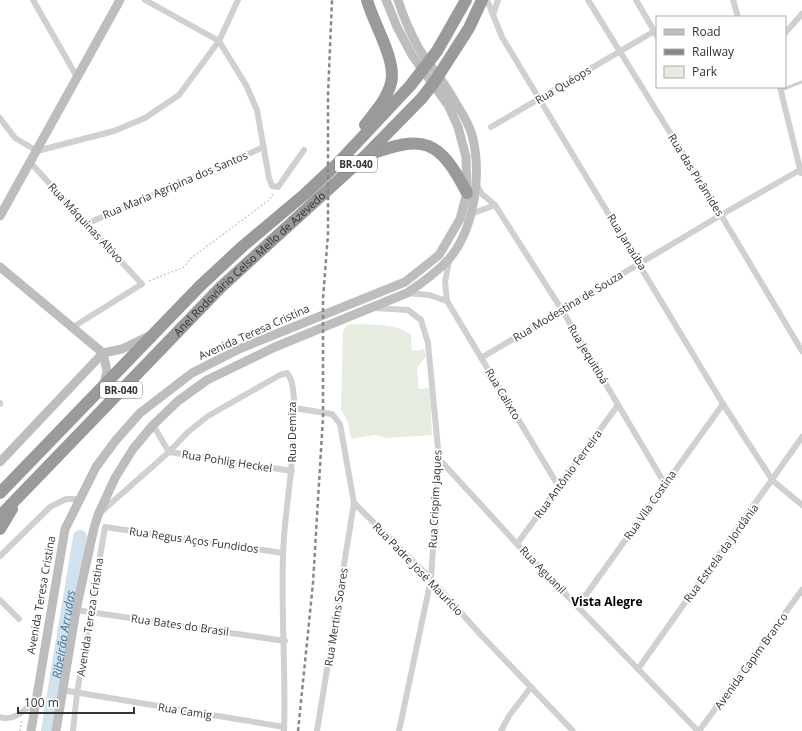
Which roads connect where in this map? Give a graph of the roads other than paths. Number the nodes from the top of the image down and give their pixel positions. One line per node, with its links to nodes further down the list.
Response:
1 (33, 0): 22 (street)
2 (120, 0): 22 (main road)
3 (145, 0): 20 (street)
4 (238, 0): 20 (street)
5 (367, 0): 34 (highway)
6 (386, 0): 37 (main road, Avenida Teresa Cristina)
7 (398, 0): 36 (main road, Avenida Teresa Cristina)
8 (482, 0): 32 (highway, Anel Rodoviário Celso Mello de Azevedo / BR-040)
9 (487, 0): 16 (street, Rua Janaúba)
10 (498, 0): 16 (street)
11 (588, 0): 21 (street, Rua das Pirâmides)
12 (636, 0): 19 (street)
13 (733, 0): 17 (street)
14 (465, 2): 34 (highway, Anel Rodoviário Celso Mello de Azevedo / BR-040)
15 (802, 14): 18 (street)
16 (493, 15): 26 (street, Rua Janaúba)
17 (738, 16)
18 (786, 32)
19 (655, 34): 21 (street, Rua Quéops)
20 (219, 41): 29 (street); 31 (street)
21 (620, 52): 26 (street, Rua Quéops); 40 (street, Rua das Pirâmides)
22 (77, 77): 31 (main road)
23 (802, 82): 24 (lane)
24 (786, 87)
25 (781, 89): 35 (street)
26 (540, 99): 28 (street, Rua Quéops); 44 (street, Rua Janaúba)
27 (0, 118): 31 (street)
28 (491, 127)
29 (264, 147): 30 (street); 42 (street, Rua Maria Agripina dos Santos)
30 (304, 150)
31 (37, 151): 33 (main road)
32 (365, 156): 37 (highway); 69 (highway, Anel Rodoviário Celso Mello de Azevedo / BR-040)
33 (30, 162): 41 (main road); 42 (street, Rua Máquinas Altivo)
34 (336, 165): 51 (highway, Anel Rodoviário Celso Mello de Azevedo / BR-040)
35 (801, 172): 40 (street, Rua Modestina de Souza)
36 (476, 184): 38 (street, Rua Jequitibá); 39 (main road, Avenida Teresa Cristina)
37 (467, 193): 70 (main road, Avenida Teresa Cristina)
38 (495, 205): 39 (street); 49 (street, Rua Jequitibá)
39 (471, 214): 43 (main road, Avenida Teresa Cristina)
40 (721, 215): 44 (street, Rua Modestina de Souza); 52 (street, Rua das Pirâmides)
41 (0, 216)
42 (86, 224): 50 (street, Rua Máquinas Altivo)
43 (450, 258): 46 (main road, Avenida Teresa Cristina); 47 (street, Rua Calixto)
44 (640, 263): 49 (street, Rua Modestina de Souza); 56 (street, Rua Janaúba)
45 (0, 267): 50 (main road)
46 (407, 293): 47 (street); 48 (main road, Avenida Teresa Cristina)
47 (447, 301): 54 (street, Rua Calixto)
48 (370, 308): 59 (main road, Avenida Teresa Cristina); 62 (street, Rua Crispim Jaques)
49 (562, 310): 54 (street, Rua Modestina de Souza); 57 (street, Rua Jequitibá)
50 (73, 327): 53 (main road)
51 (149, 336): 53 (main road); 55 (highway, Anel Rodoviário Celso Mello de Azevedo / BR-040)
52 (802, 351)
53 (103, 353): 55 (main road); 63 (main road)
54 (481, 358): 67 (street, Rua Calixto)
55 (104, 384): 68 (highway, Anel Rodoviário Celso Mello de Azevedo / BR-040)
56 (723, 404): 65 (street, Rua Janaúba); 66 (street, Rua Vila Costina)
57 (618, 405): 66 (street, Rua Jequitibá); 67 (street, Rua Antônio Ferreira)
58 (294, 408): 61 (street, Rua Demiza); 64 (street, Rua Demiza); 71 (street)
59 (153, 425): 61 (street, Rua Pohlig Heckel); 73 (main road, Avenida Teresa Cristina)
60 (802, 437): 65 (street, Rua Estrela da Jordânia)
61 (169, 452): 64 (street, Rua Pohlig Heckel); 73 (street, Rua Demiza)
62 (439, 459): 77 (street, Rua Aguanil); 80 (street, Rua Crispim Jaques)
63 (0, 462)
64 (292, 471): 78 (street, Rua Demiza)
65 (773, 481): 72 (street, Rua Janaúba); 88 (street, Rua Estrela da Jordânia)
66 (665, 484): 83 (street, Rua Vila Costina)
67 (559, 487): 77 (street, Rua Antônio Ferreira)
68 (0, 493)
69 (22, 494): 74 (highway, Anel Rodoviário Celso Mello de Azevedo / BR-040); 76 (highway)
70 (79, 499): 79 (street); 92 (main road, Avenida Teresa Cristina)
71 (354, 503): 80 (street, Rua Padre José Maurício); 98 (street, Rua Mertins Soares)
72 (802, 505)
73 (98, 515): 84 (main road, Avenida Teresa Cristina)
74 (0, 516)
75 (105, 527): 78 (street, Rua Regus Aços Fundidos); 85 (street, Avenida Tereza Cristina)
76 (0, 529)
77 (517, 544): 83 (street, Rua Aguanil)
78 (283, 553): 87 (street, Rua Demiza)
79 (0, 556)
80 (431, 579): 89 (street, Rua Padre José Maurício); 99 (street, Rua Crispim Jaques)
81 (802, 590): 102 (street, Avenida Capim Branco)
82 (0, 600): 86 (street)
83 (578, 606): 88 (street, Rua Aguanil)
84 (76, 610): 85 (street, Rua Bates do Brasil); 90 (main road, Avenida Teresa Cristina)
85 (90, 612): 87 (street, Rua Bates do Brasil); 91 (street, Avenida Tereza Cristina)
86 (19, 619)
87 (285, 641): 94 (street, Rua Demiza)
88 (638, 669): 102 (street, Rua Aguanil)
89 (531, 687): 100 (street); 101 (street, Rua Padre José Maurício)
90 (62, 690): 91 (street, Rua Camig); 96 (main road, Avenida Teresa Cristina)
91 (77, 693): 94 (street, Rua Camig); 97 (street, Avenida Tereza Cristina)
92 (34, 702): 93 (street); 95 (main road, Avenida Teresa Cristina)
93 (0, 717)
94 (284, 729)
95 (30, 731)
96 (56, 731)
97 (72, 731)
98 (317, 731)
99 (399, 731)
100 (500, 731)
101 (573, 731)
102 (698, 731)

